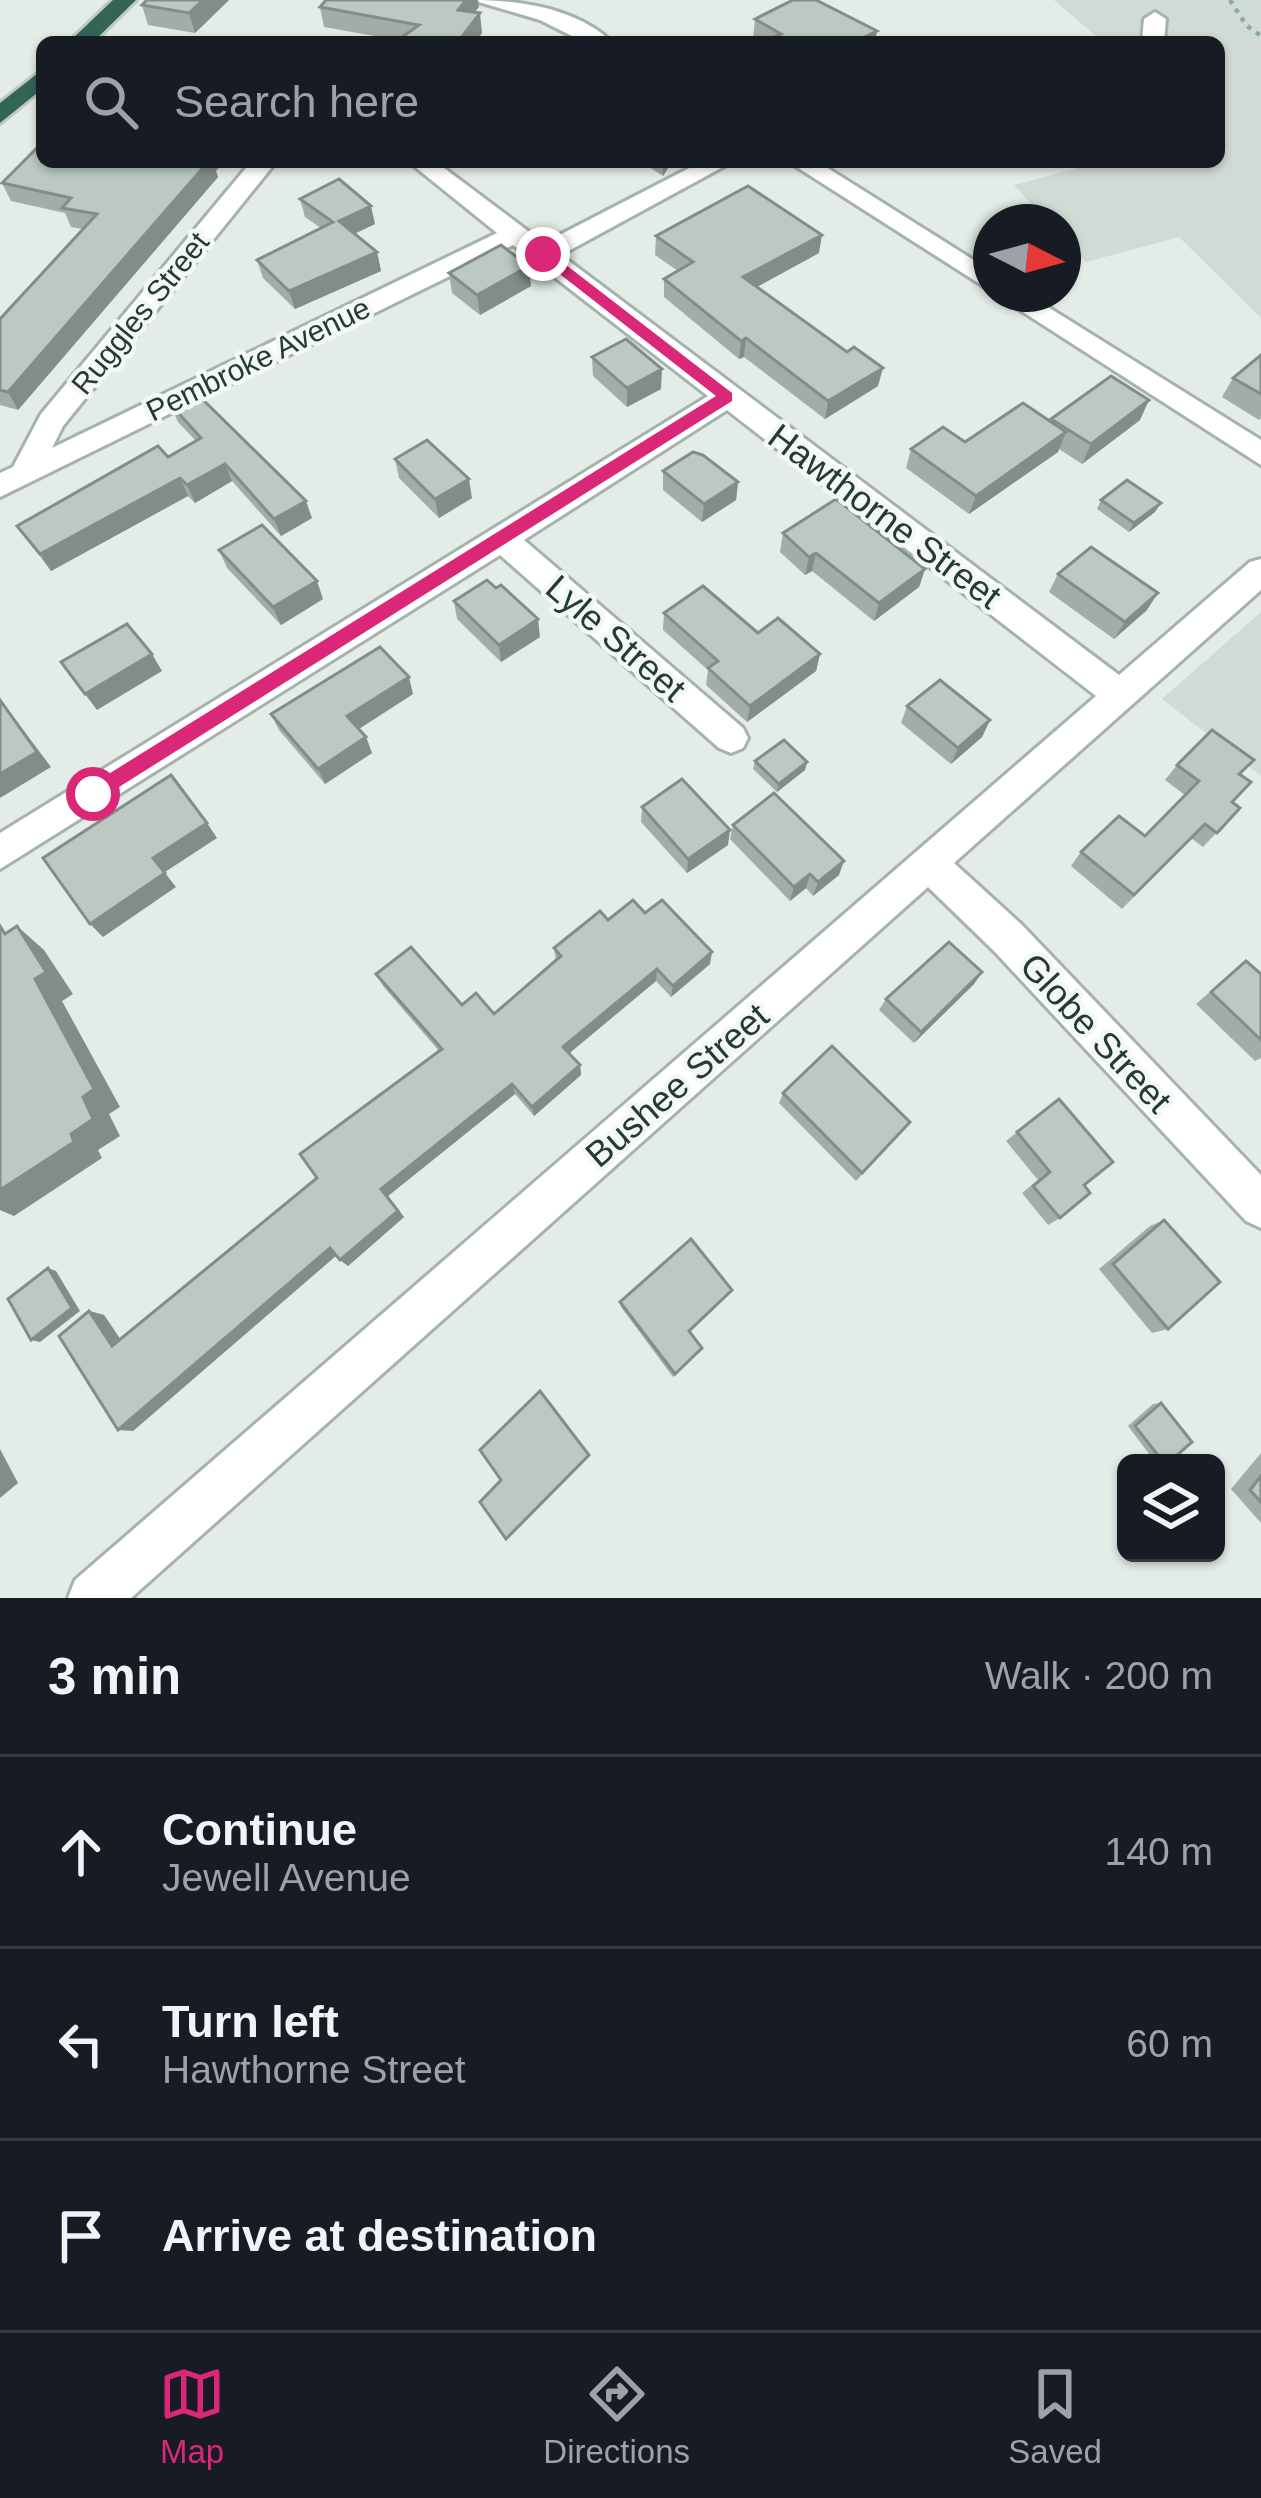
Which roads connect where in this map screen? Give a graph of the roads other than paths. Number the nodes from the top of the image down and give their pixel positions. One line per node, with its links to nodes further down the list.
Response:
1 (125, 0): 3 (highway)
2 (483, 0): 4 (street)
3 (86, 36)
4 (590, 36)
5 (36, 83): 6 (highway)
6 (0, 116)
7 (259, 168): 17 (street, Ruggles Street)
8 (430, 168): 11 (street, Hawthorne Street)
9 (708, 168): 12 (street)
10 (809, 168): 13 (street)
11 (517, 232): 12 (street, Hawthorne Street); 17 (street, Pembroke Avenue)
12 (543, 254): 15 (street, Hawthorne Street)
13 (973, 272)
14 (1036, 312): 16 (street)
15 (727, 397): 18 (street); 20 (street, Hawthorne Street)
16 (1261, 454)
17 (13, 479)
18 (502, 538): 21 (street, Lyle Street); 22 (street)
19 (1261, 572): 20 (street, Bushee Street)
20 (1120, 695): 23 (street, Bushee Street)
21 (730, 738)
22 (0, 853)
23 (929, 864): 24 (street, Globe Street); 25 (street, Bushee Street)
24 (1261, 1206)
25 (93, 1598)

